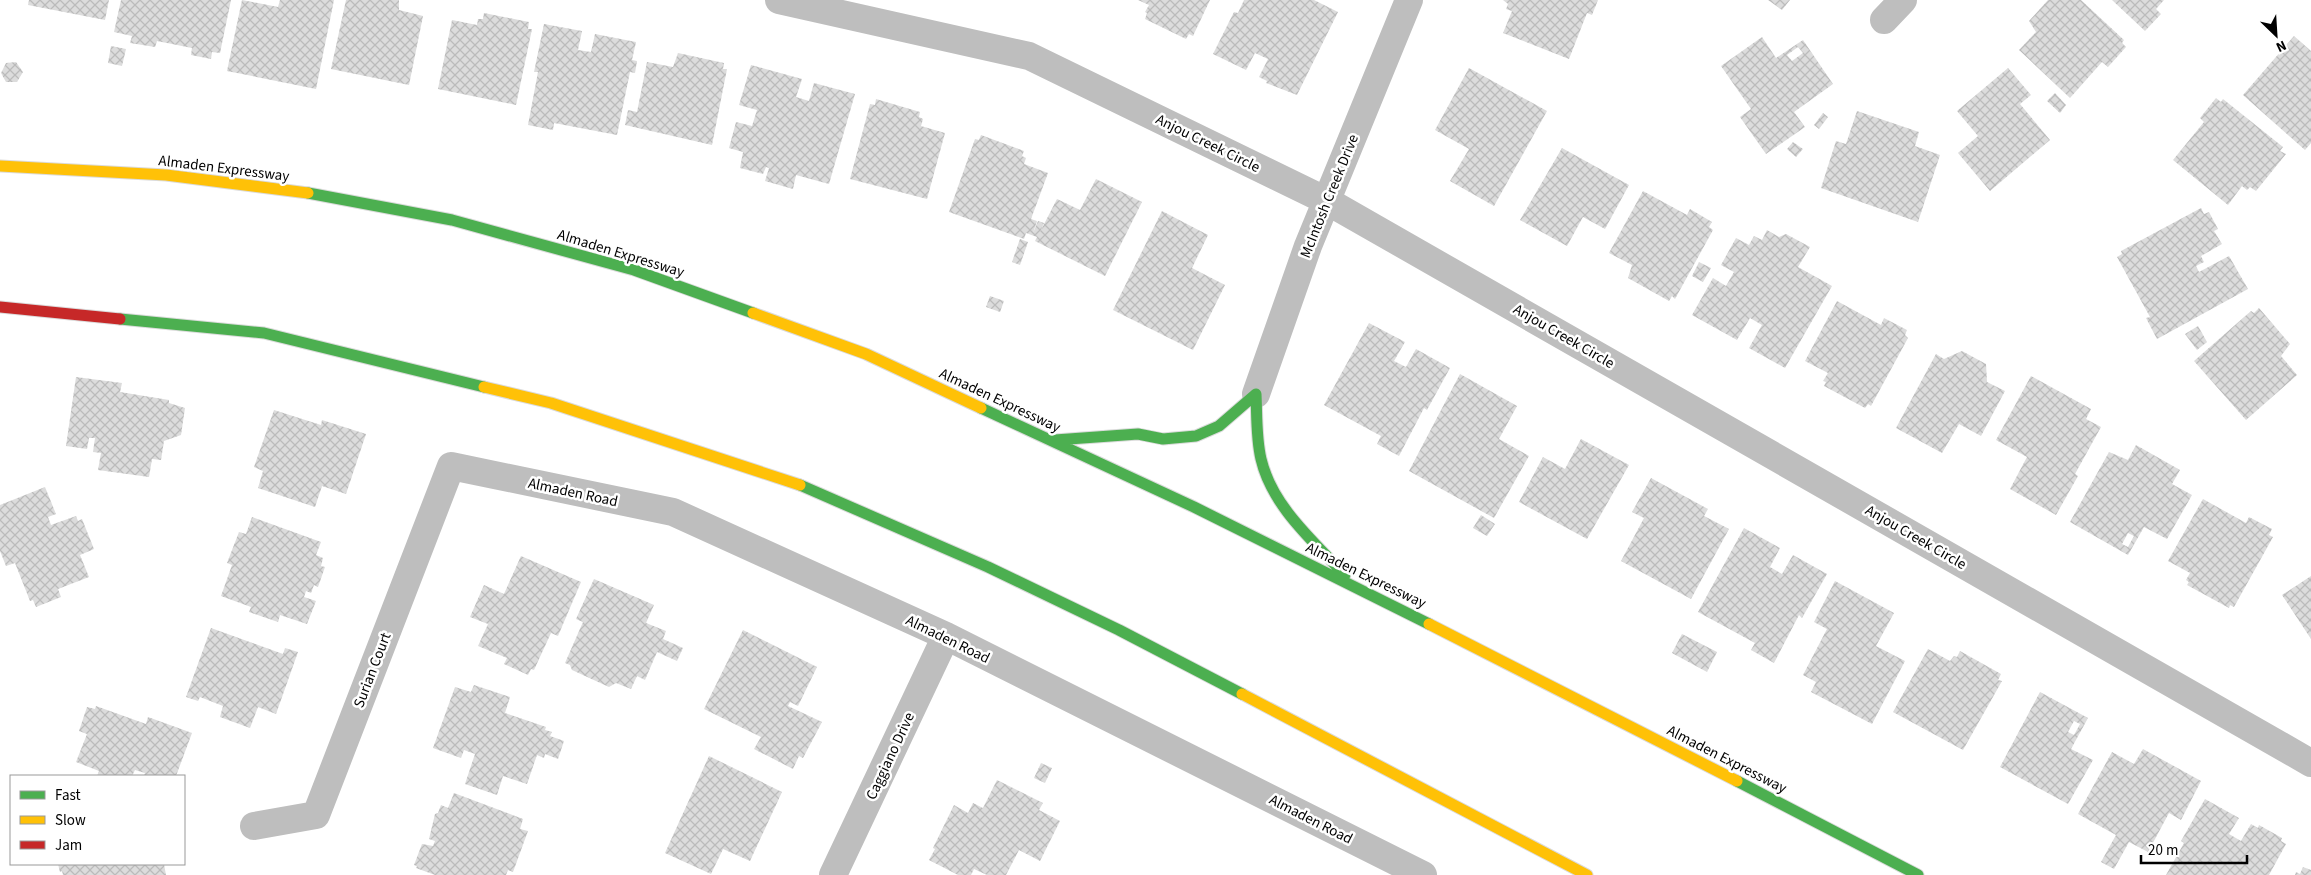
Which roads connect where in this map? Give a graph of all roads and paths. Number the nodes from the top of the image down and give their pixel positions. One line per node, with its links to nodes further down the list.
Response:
1 (779, 0): 6 (street, Anjou Creek Circle)
2 (1409, 0): 6 (street, McIntosh Creek Drive)
3 (1903, 0): 4 (street)
4 (1884, 20)
5 (0, 166): 9 (main road, Almaden Expressway)
6 (1327, 201): 8 (street, McIntosh Creek Drive); 13 (street, Anjou Creek Circle)
7 (0, 307): 17 (main road)
8 (1256, 394): 9 (main road); 11 (main road)
9 (1051, 440): 11 (main road, Almaden Expressway)
10 (451, 466): 12 (street, Almaden Road); 14 (street, Surian Court)
11 (1356, 587): 18 (main road, Almaden Expressway)
12 (946, 636): 15 (street, Caggiano Drive); 16 (street, Almaden Road)
13 (2311, 763)
14 (254, 826)
15 (833, 875)
16 (1423, 875)
17 (1587, 875)
18 (1918, 875)

